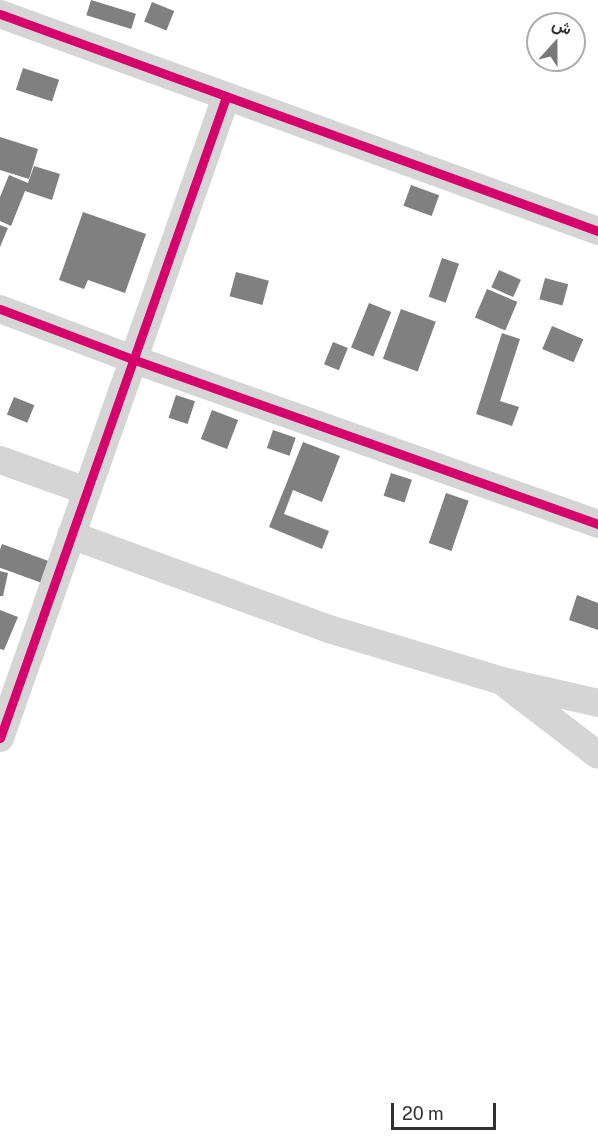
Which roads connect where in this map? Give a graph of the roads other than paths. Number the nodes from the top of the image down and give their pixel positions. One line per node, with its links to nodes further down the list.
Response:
1 (0, 14): 2 (street)
2 (226, 96): 3 (street); 5 (street)
3 (598, 231)
4 (0, 309): 5 (street)
5 (135, 360): 7 (street); 8 (street)
6 (0, 460): 7 (street)
7 (87, 491): 9 (street)
8 (598, 524)
9 (71, 535): 10 (street); 12 (street)
10 (502, 681): 11 (street); 13 (street)
11 (598, 703)
12 (0, 738)
13 (598, 755)

